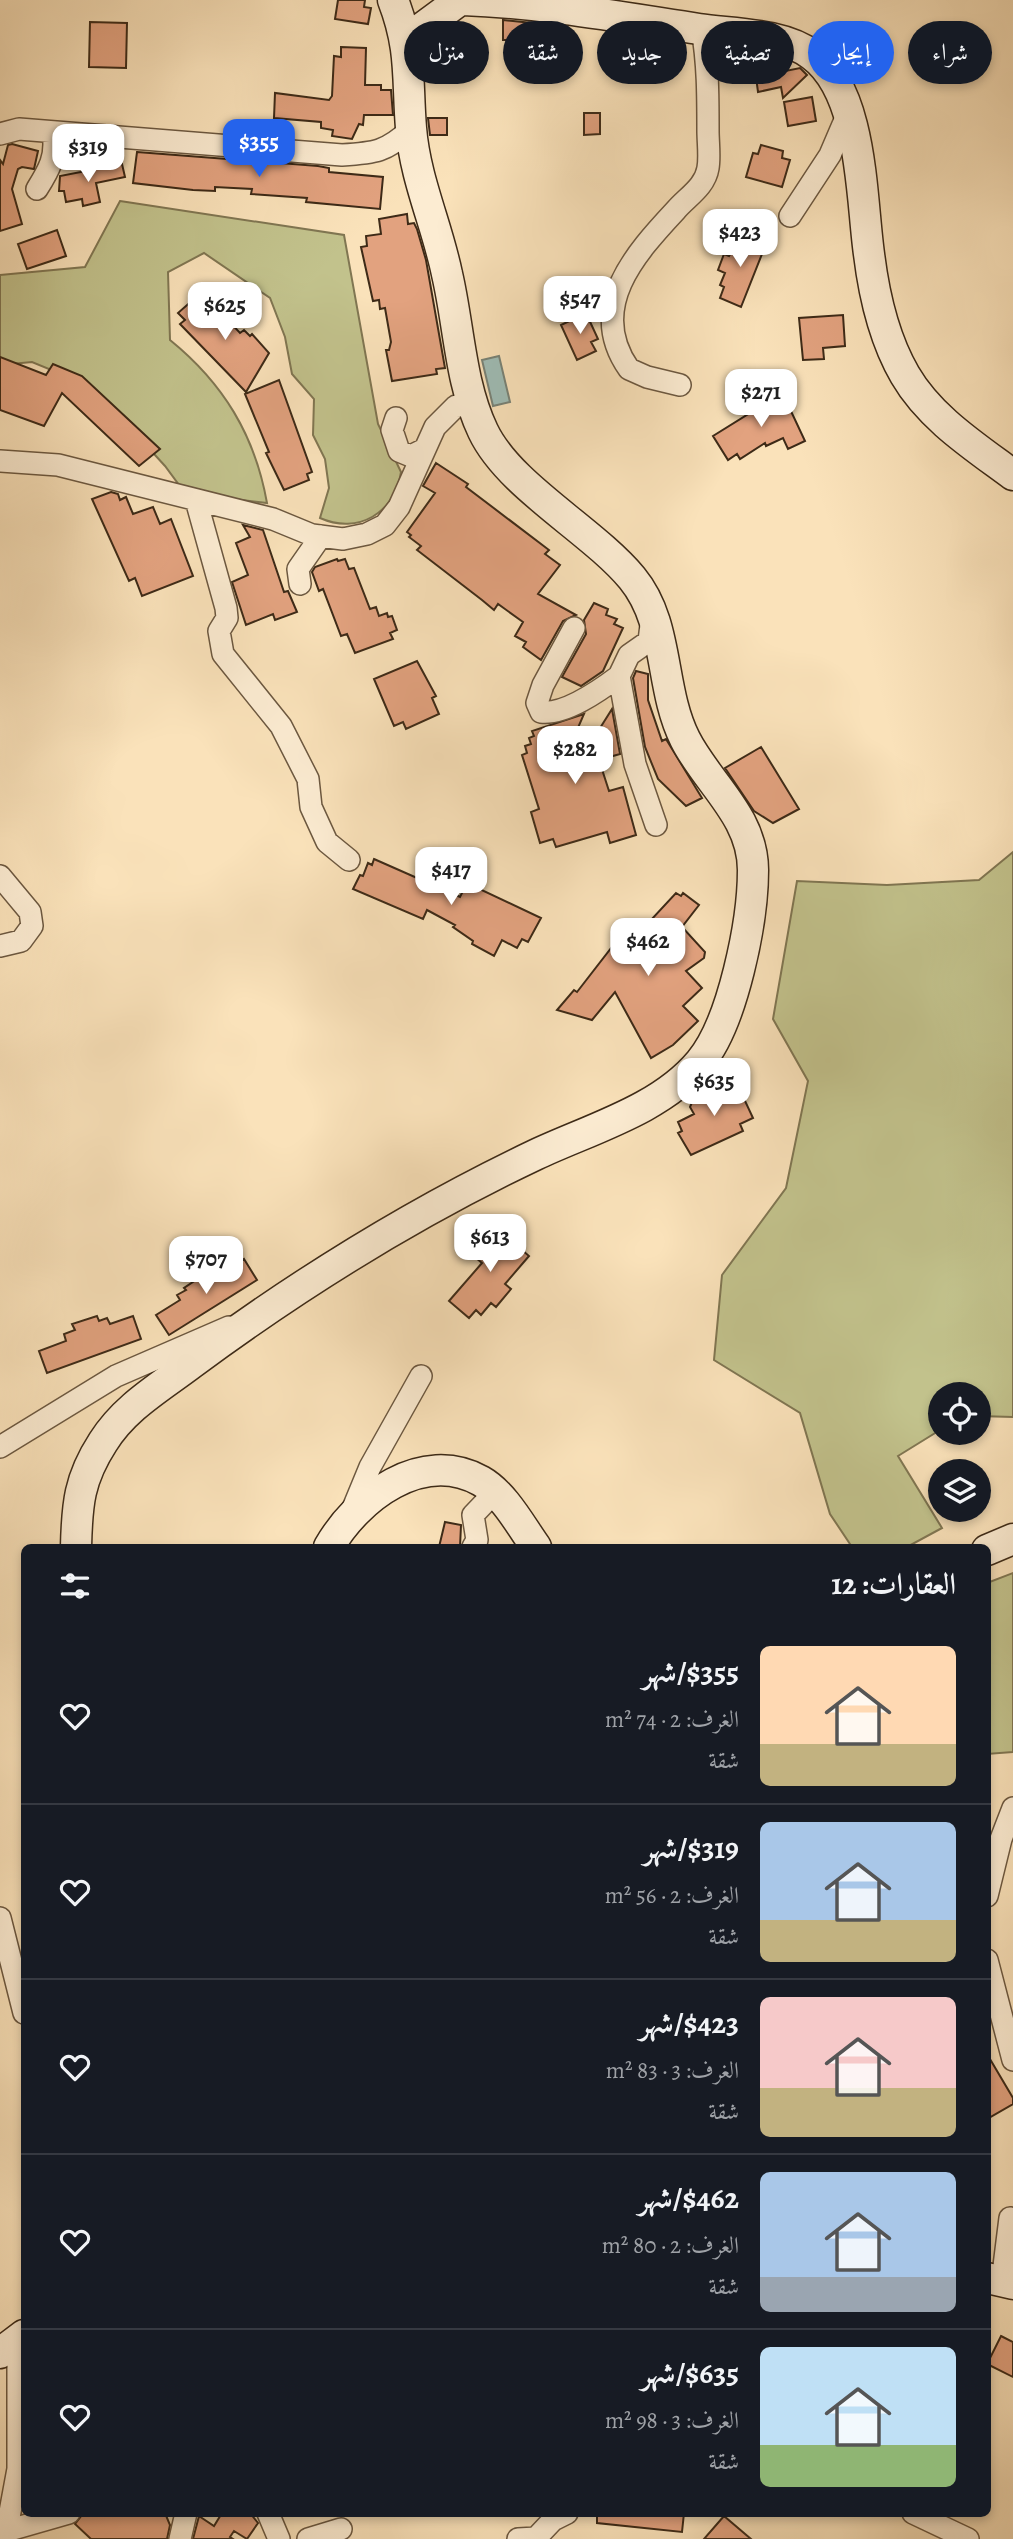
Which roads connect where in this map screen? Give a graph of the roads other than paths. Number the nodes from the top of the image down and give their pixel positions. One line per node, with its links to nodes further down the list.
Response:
1 (393, 0): 5 (street)
2 (461, 0): 3 (street); 4 (street)
3 (432, 21)
4 (701, 29)
5 (404, 31)
6 (794, 47): 9 (street)
7 (409, 84): 10 (street)
8 (708, 84): 15 (street)
9 (848, 113): 14 (street); 20 (street)
10 (411, 129): 11 (street); 16 (street)
11 (53, 133): 12 (street); 13 (street)
12 (0, 134)
13 (37, 189)
14 (790, 216)
15 (680, 385)
16 (473, 405): 18 (street); 24 (street)
17 (396, 418): 18 (street)
18 (425, 449): 22 (street)
19 (0, 461): 21 (street)
20 (1013, 475)
21 (196, 500): 22 (street); 28 (street)
22 (321, 537): 23 (street)
23 (300, 584)
24 (652, 611): 26 (street); 31 (street)
25 (574, 628): 26 (street)
26 (619, 676): 27 (street)
27 (656, 825)
28 (349, 860)
29 (0, 876): 30 (street)
30 (0, 946)
31 (251, 1319): 33 (street); 37 (street)
32 (421, 1376): 35 (street)
33 (0, 1447)
34 (494, 1493): 35 (street); 39 (street); 40 (street)
35 (350, 1515): 38 (street)
36 (1013, 1539): 41 (street)
37 (76, 1544)
38 (331, 1544)
39 (475, 1544)
40 (534, 1544)
41 (991, 1548)
42 (1013, 1808): 43 (street)
43 (991, 1880)
44 (0, 1918): 46 (street)
45 (991, 1975): 47 (street)
46 (21, 2001)
47 (1013, 2060)
48 (1010, 2218): 49 (street)
49 (1001, 2282)
50 (14, 2344): 57 (street)
51 (58, 2517): 57 (street)
52 (185, 2517): 58 (street)
53 (270, 2517): 59 (street)
54 (559, 2517): 61 (street)
55 (921, 2517): 62 (street)
56 (341, 2529): 60 (street)
57 (6, 2535)
58 (180, 2539)
59 (279, 2539)
60 (308, 2539)
61 (518, 2539)
62 (968, 2539)

